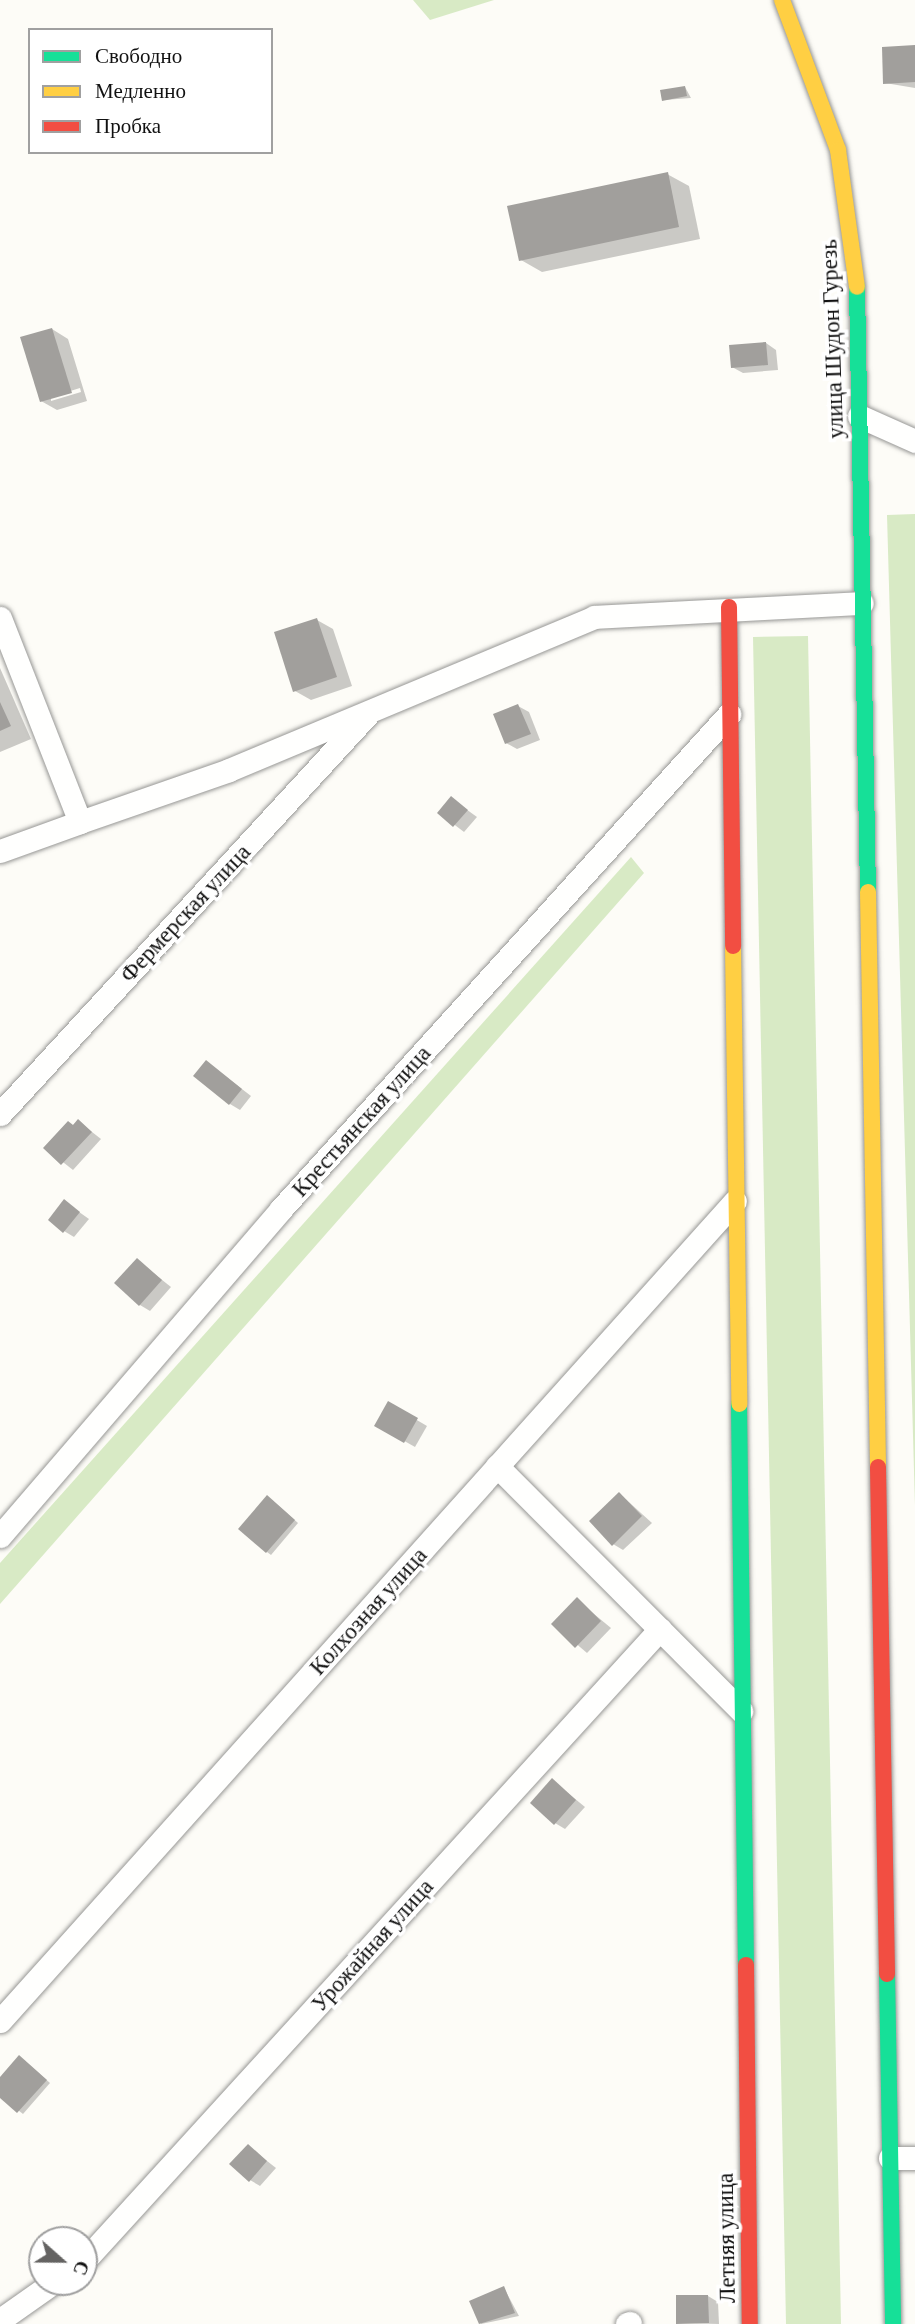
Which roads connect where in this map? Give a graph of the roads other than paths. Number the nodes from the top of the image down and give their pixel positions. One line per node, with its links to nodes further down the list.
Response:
1 (782, 0): 2 (street, улица Шудон Гурезь)
2 (859, 416): 3 (street); 4 (street, улица Шудон Гурезь)
3 (915, 442)
4 (862, 603): 5 (street); 18 (street, улица Шудон Гурезь)
5 (729, 607): 7 (street); 8 (street, Летняя улица)
6 (0, 618): 9 (street)
7 (370, 711): 9 (street); 11 (street, Фермерская улица)
8 (729, 714): 12 (street, Летняя улица); 14 (street, Крестьянская улица)
9 (80, 822): 10 (street)
10 (0, 851)
11 (0, 1114)
12 (735, 1201): 13 (street, Колхозная улица); 16 (street, Летняя улица)
13 (497, 1466): 15 (street); 17 (street, Колхозная улица)
14 (0, 1536)
15 (660, 1629): 16 (street); 20 (street, Урожайная улица)
16 (741, 1711): 23 (street, Летняя улица)
17 (0, 2021)
18 (890, 2158): 19 (street); 24 (street, улица Шудон Гурезь)
19 (915, 2158)
20 (98, 2246)
21 (34, 2296): 22 (street)
22 (0, 2320)
23 (750, 2324)
24 (893, 2324)

